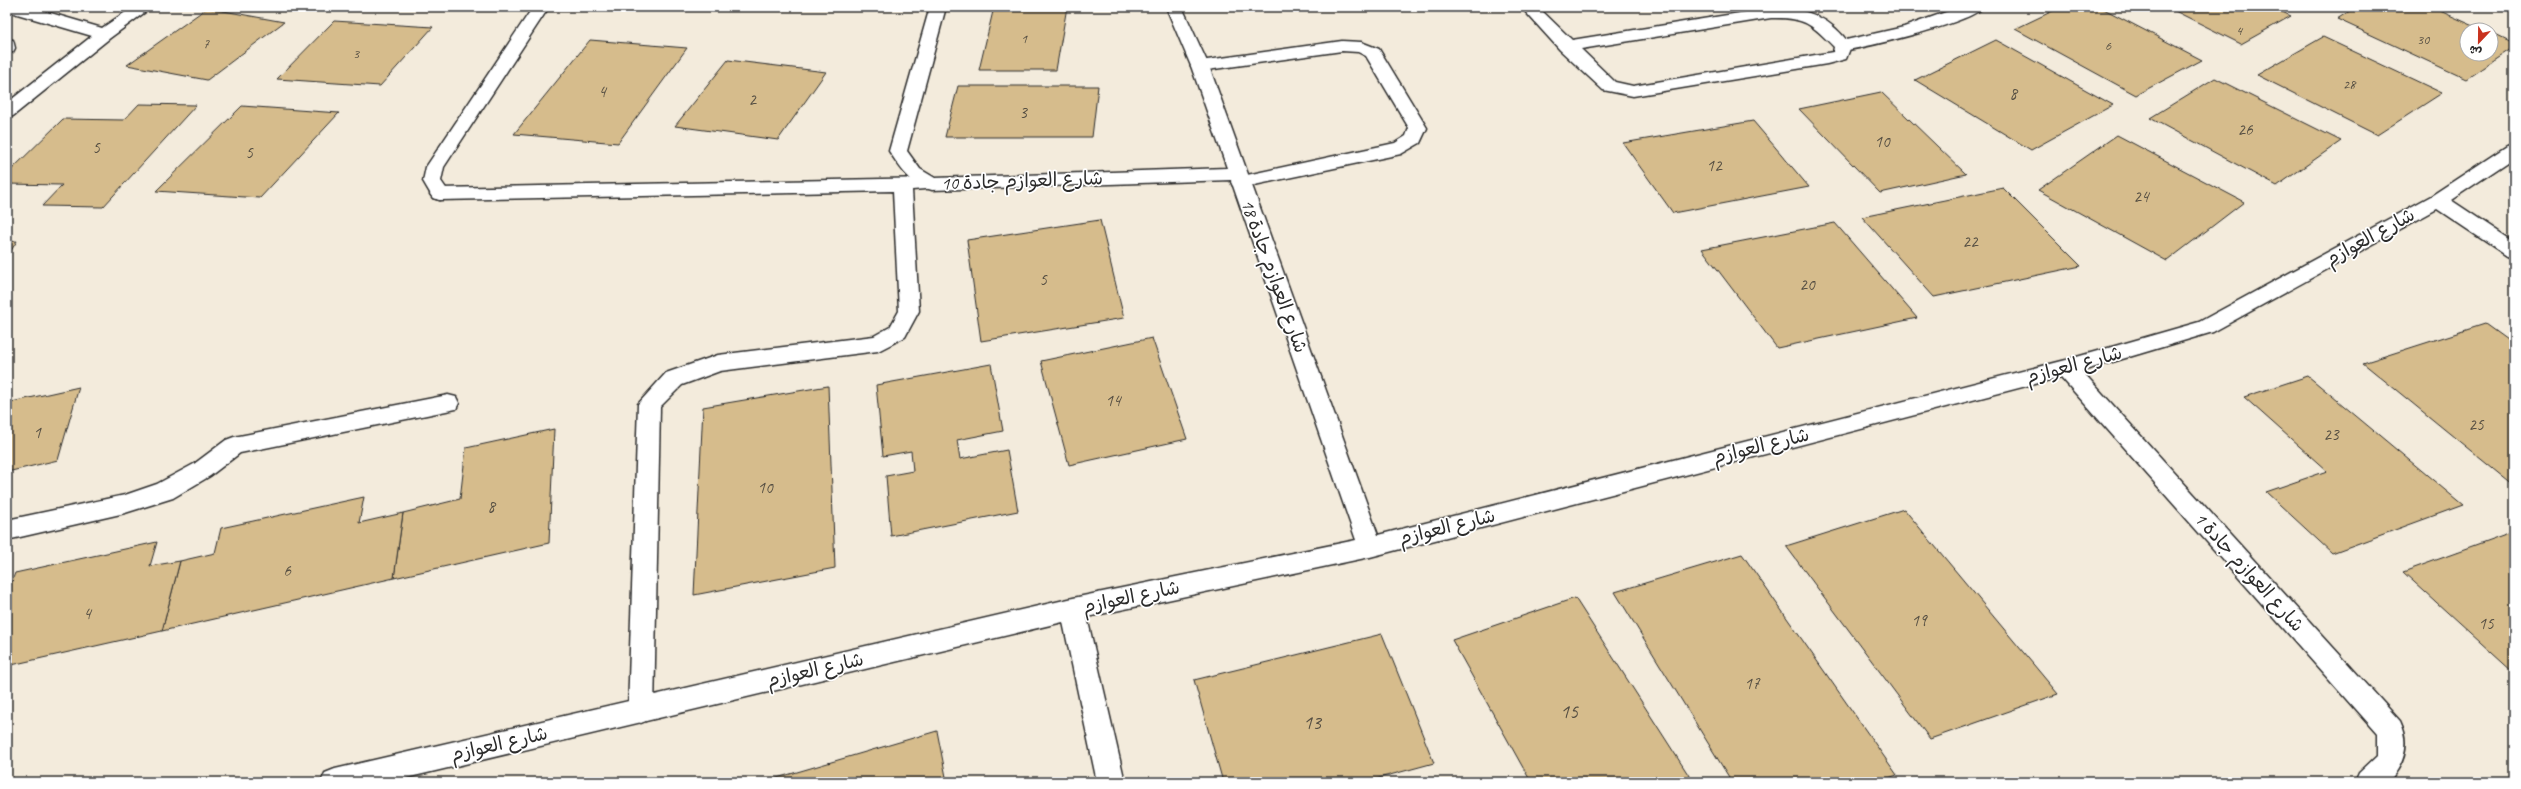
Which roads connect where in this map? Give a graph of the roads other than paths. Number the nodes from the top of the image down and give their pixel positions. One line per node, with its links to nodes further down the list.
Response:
1 (12, 7): 8 (street)
2 (144, 7): 8 (street)
3 (541, 7): 18 (street)
4 (938, 7): 17 (street, شارع العوازم جادة 10)
5 (1174, 7): 13 (street, شارع العوازم جادة 18)
6 (1529, 7): 10 (street)
7 (1975, 7): 11 (street)
8 (104, 34): 14 (street)
9 (7, 44): 12 (street)
10 (1566, 46): 11 (street); 11 (street)
11 (1843, 46)
12 (7, 48)
13 (1200, 66): 16 (street, شارع العوازم جادة 18); 16 (street, شارع العوازم جادة 10)
14 (7, 112)
15 (2514, 150): 19 (street, شارع العوازم)
16 (1239, 178): 17 (street, شارع العوازم جادة 10); 24 (street, شارع العوازم جادة 18)
17 (932, 184): 18 (street)
18 (902, 185): 26 (street)
19 (2438, 200): 20 (street); 21 (street, شارع العوازم)
20 (2514, 251)
21 (2066, 368): 24 (street, شارع العوازم); 29 (street, شارع العوازم جادة 1)
22 (448, 403): 23 (street)
23 (7, 530)
24 (1370, 547): 25 (street, شارع العوازم)
25 (1073, 609): 26 (street, شارع العوازم); 28 (street)
26 (641, 711): 27 (street, شارع العوازم)
27 (335, 782)
28 (1111, 782)
29 (2369, 782)

